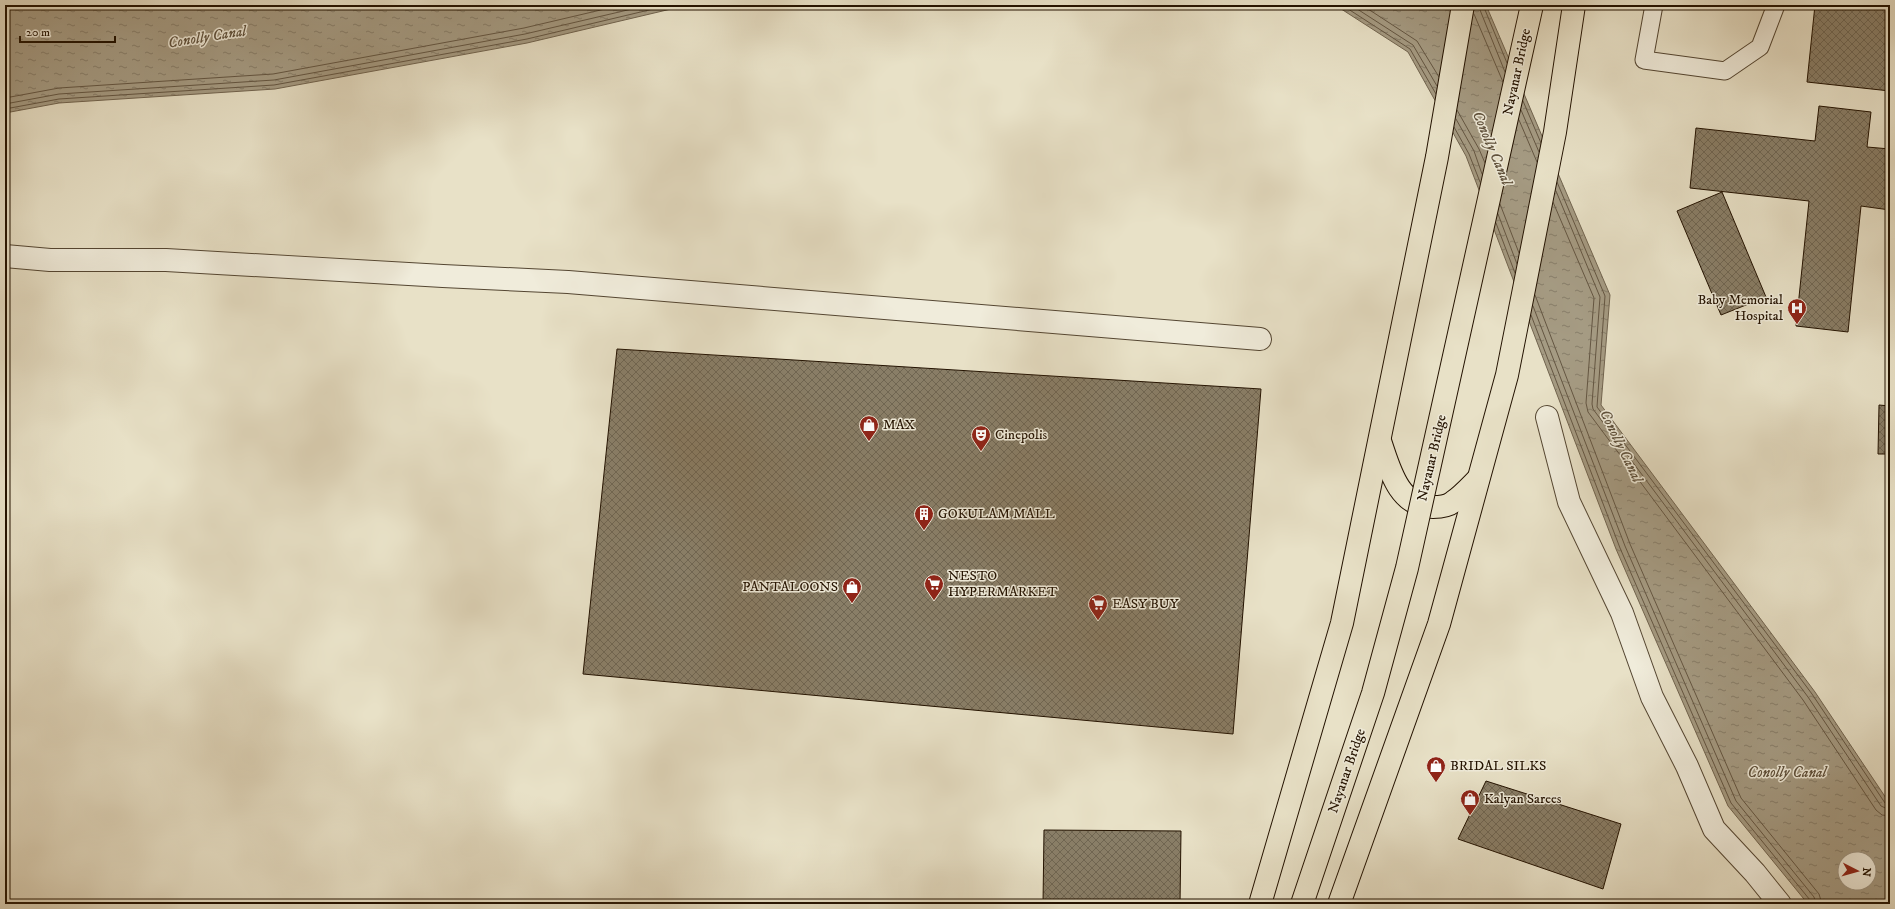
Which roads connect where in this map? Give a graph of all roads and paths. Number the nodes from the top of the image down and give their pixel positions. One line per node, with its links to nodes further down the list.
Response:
1 (1463, 5): 9 (main road)
2 (1532, 5): 12 (main road, Nayanar Bridge, bridge)
3 (1574, 5): 10 (main road)
4 (1654, 5): 5 (lane)
5 (1776, 5)
6 (5, 256): 7 (street)
7 (1260, 339)
8 (1547, 418): 14 (street)
9 (1379, 440): 10 (main road); 11 (main road)
10 (1478, 479): 13 (main road)
11 (1260, 904)
12 (1302, 904)
13 (1339, 904)
14 (1780, 904)

